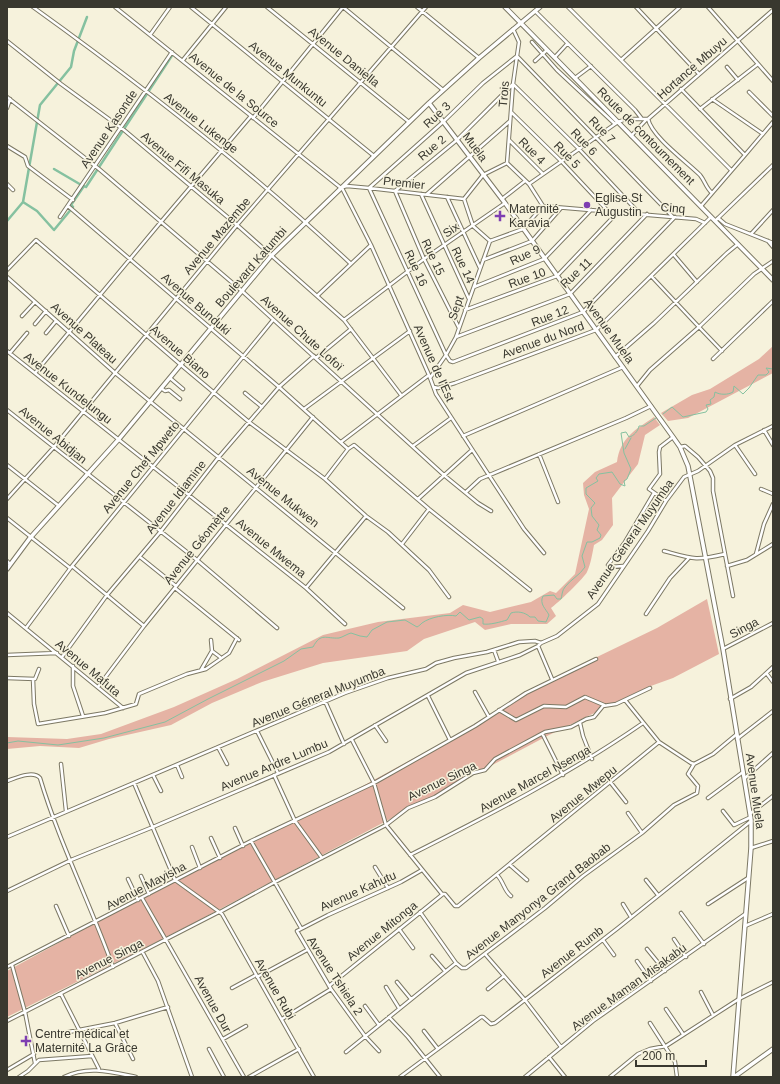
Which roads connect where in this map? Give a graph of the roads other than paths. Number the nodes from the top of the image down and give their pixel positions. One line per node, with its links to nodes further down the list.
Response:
1 (32, 7): 53 (street, Avenue Lukenge)
2 (115, 7): 23 (street, Avenue de la Source)
3 (170, 7): 23 (street)
4 (191, 7): 20 (street, Avenue Munkuntu)
5 (226, 7): 20 (street)
6 (267, 7): 27 (street, Avenue Daniella)
7 (343, 7): 27 (street); 29 (street)
8 (417, 7): 17 (street)
9 (426, 7): 17 (street, Avenue Mazembe)
10 (505, 7): 19 (street, Route de contournement)
11 (540, 7): 18 (street, Boulevard Katumbi)
12 (568, 7): 37 (street)
13 (636, 7): 21 (street)
14 (680, 7): 21 (street)
15 (708, 7): 24 (street)
16 (773, 8): 24 (street, Hortance Mbuyu)
17 (422, 11): 29 (street, Avenue Mazembe); 35 (street)
18 (535, 11): 19 (street, Boulevard Katumbi); 28 (street)
19 (520, 23): 22 (street, Boulevard Katumbi); 30 (street, Route de contournement)
20 (212, 24): 36 (street); 47 (street, Avenue Munkuntu)
21 (657, 28): 37 (street); 43 (street)
22 (513, 29): 33 (street, Trois); 35 (street, Boulevard Katumbi)
23 (150, 35): 31 (street, Avenue de la Source)
24 (737, 40): 39 (street); 43 (street, Hortance Mbuyu)
25 (7, 41): 71 (street, Avenue Fifi Masuka)
26 (532, 42): 32 (street)
27 (314, 44): 47 (street); 49 (street, Avenue Daniella)
28 (567, 44): 34 (street); 40 (street)
29 (391, 47): 49 (street, Avenue Mazembe); 52 (street)
30 (547, 50): 32 (street); 34 (street, Route de contournement)
31 (172, 52): 36 (street, Avenue de la Source); 53 (street, Avenue Kasonde)
32 (542, 54): 38 (street); 44 (street)
33 (517, 56): 50 (street, Trois); 68 (street, Rue 3); 74 (street, Rue 7)
34 (554, 57): 42 (street, Route de contournement)
35 (478, 58): 52 (street, Boulevard Katumbi)
36 (182, 60): 63 (street, Avenue de la Source)
37 (621, 60): 58 (street)
38 (535, 61)
39 (758, 64): 46 (street); 48 (street)
40 (590, 66): 45 (street); 65 (street)
41 (727, 67): 46 (street)
42 (570, 73): 44 (street); 45 (street, Route de contournement)
43 (699, 74): 51 (street, Hortance Mbuyu)
44 (565, 77): 70 (street)
45 (575, 78): 70 (street, Route de contournement)
46 (738, 80): 56 (street)
47 (283, 81): 63 (street); 64 (street, Avenue Munkuntu)
48 (773, 81)
49 (360, 82): 64 (street, Avenue Mazembe); 67 (street, Avenue Daniella)
50 (513, 84): 61 (street, Trois); 75 (street, Rue 2); 78 (street, Rue 6)
51 (681, 89): 58 (street, Hortance Mbuyu); 60 (street)
52 (443, 90): 57 (street, Boulevard Katumbi)
53 (146, 91): 71 (street, Avenue Kasonde); 79 (street, Avenue Lukenge)
54 (749, 92): 62 (street)
55 (8, 98): 59 (street); 87 (street, Avenue Chute Lofoï)
56 (712, 99): 60 (street); 72 (street)
57 (429, 103): 67 (street, Boulevard Katumbi); 68 (street, Muela)
58 (665, 104): 65 (street, Hortance Mbuyu); 88 (street)
59 (7, 108)
60 (700, 109): 81 (street)
61 (511, 112): 66 (street, Trois); 84 (street, Rue 5)
62 (773, 116)
63 (252, 117): 79 (street); 80 (street, Avenue de la Source)
64 (330, 119): 80 (street, Avenue Mazembe); 82 (street, Avenue Munkuntu)
65 (645, 120): 70 (street); 73 (street, Hortance Mbuyu); 100 (street)
66 (510, 121): 76 (street, Trois); 83 (street)
67 (409, 122): 82 (street, Boulevard Katumbi)
68 (443, 122): 75 (street, Muela); 96 (street, Rue 3)
69 (773, 122): 72 (street)
70 (616, 123): 73 (street, Route de contournement); 74 (street)
71 (122, 128): 87 (street, Avenue Kasonde); 94 (street, Avenue Fifi Masuka)
72 (763, 134): 81 (street)
73 (631, 136): 109 (street, Route de contournement)
74 (596, 137): 78 (street); 119 (street, Rue 7)
75 (457, 140): 83 (street, Muela); 99 (street, Rue 2)
76 (509, 140): 85 (street, Trois); 89 (street, Rue 4)
77 (7, 146): 106 (street)
78 (579, 149): 84 (street); 116 (street, Rue 6)
79 (222, 150): 94 (street); 98 (street, Avenue Lukenge)
80 (299, 154): 95 (street, Avenue de la Source); 98 (street, Avenue Mazembe)
81 (745, 155): 88 (street)
82 (374, 156): 95 (street, Boulevard Katumbi)
83 (470, 157): 90 (street, Muela); 102 (street)
84 (562, 162): 89 (street); 114 (street, Rue 5)
85 (507, 163): 90 (street); 91 (street)
86 (773, 165): 121 (street)
87 (97, 167): 106 (street, Avenue Kasonde); 124 (street, Avenue Chute Lofoï)
88 (731, 170): 100 (street)
89 (543, 174): 93 (street)
90 (483, 175): 104 (street); 105 (street, Muela)
91 (525, 181): 93 (street); 105 (street)
92 (7, 184): 97 (street)
93 (528, 184): 108 (street)
94 (191, 186): 124 (street); 125 (street, Avenue Fifi Masuka)
95 (342, 188): 96 (street, Premier); 122 (street, Boulevard Katumbi); 135 (street, Avenue de l'Est)
96 (369, 188): 99 (street, Premier); 150 (street, Rue 16)
97 (13, 190)
98 (268, 190): 122 (street, Avenue Lukenge); 125 (street, Avenue Mazembe)
99 (395, 191): 101 (street, Premier); 142 (street, Rue 15)
100 (712, 193): 109 (street)
101 (421, 194): 102 (street, Premier); 136 (street, Rue 14)
102 (426, 194): 103 (street, Premier)
103 (447, 197): 104 (street, Premier); 128 (street)
104 (464, 199): 126 (street)
105 (501, 199): 107 (street, Muela)
106 (73, 200): 110 (street, Avenue Kasonde)
107 (505, 203): 126 (street, Six); 127 (street, Avenue Muela)
108 (543, 206): 111 (street, Cinq); 127 (street)
109 (701, 206): 120 (street, Route de contournement)
110 (69, 207): 118 (street, Avenue Kasonde); 141 (street, Avenue Bunduki)
111 (562, 208): 112 (street, Cinq); 131 (street)
112 (591, 210): 114 (street, Cinq); 140 (street, Rue 9)
113 (773, 210): 129 (street)
114 (609, 212): 115 (street, Cinq)
115 (618, 212): 116 (street, Cinq); 151 (street, Rue 10)
116 (640, 214): 117 (street, Cinq)
117 (647, 214): 119 (street, Cinq); 159 (street, Rue 11)
118 (60, 217)
119 (674, 217): 123 (street, Cinq); 169 (street, Rue 12)
120 (711, 217): 121 (street, Route de contournement); 123 (street, Avenue du Nord)
121 (717, 219): 129 (street); 134 (street, Route de contournement)
122 (306, 222): 139 (street, Boulevard Katumbi); 146 (street, Avenue Lukenge)
123 (706, 222): 138 (street, Avenue du Nord)
124 (160, 223): 141 (street); 145 (street, Avenue Chute Lofoï)
125 (237, 225): 139 (street, Avenue Fifi Masuka); 145 (street, Avenue Mazembe)
126 (474, 226): 128 (street, Six); 130 (street)
127 (523, 229): 130 (street); 131 (street, Avenue Muela)
128 (462, 233): 136 (street, Six); 148 (street)
129 (751, 234): 132 (street)
130 (490, 241): 143 (street, Sept)
131 (532, 241): 140 (street, Avenue Muela); 143 (street)
132 (767, 241): 133 (street); 137 (street)
133 (773, 243)
134 (738, 244): 147 (street, Route de contournement); 155 (street)
135 (371, 245): 146 (street); 156 (street, Avenue de l'Est)
136 (444, 246): 142 (street, Six); 163 (street, Rue 14)
137 (773, 247)
138 (674, 255): 153 (street, Avenue du Nord); 155 (street)
139 (272, 256): 158 (street, Boulevard Katumbi); 161 (street, Avenue Fifi Masuka)
140 (544, 258): 151 (street, Avenue Muela); 157 (street, Rue 9)
141 (130, 259): 160 (street); 162 (street, Avenue Bunduki)
142 (424, 260): 150 (street, Six); 176 (street, Rue 15)
143 (483, 260): 148 (street, Sept)
144 (773, 261): 147 (street)
145 (206, 262): 158 (street, Avenue Chute Lofoï); 162 (street, Avenue Mazembe)
146 (350, 263): 161 (street)
147 (762, 268): 154 (street, Route de contournement); 175 (street)
148 (480, 269): 157 (street, Sept)
149 (7, 270): 160 (street, Avenue Biano)
150 (408, 273): 156 (street, Six); 189 (street, Rue 16)
151 (557, 276): 159 (street, Avenue Muela); 167 (street, Rue 10)
152 (7, 277): 165 (street, Avenue Plateau)
153 (652, 277): 166 (street); 179 (street, Avenue du Nord)
154 (773, 280)
155 (697, 282): 166 (street)
156 (389, 286): 172 (street, Six); 180 (street, Avenue de l'Est)
157 (474, 287): 163 (street, Sept)
158 (242, 291): 171 (street, Avenue Chute Lofoï); 177 (street, Boulevard Katumbi)
159 (570, 294): 169 (street, Avenue Muela); 185 (street, Rue 11)
160 (100, 295): 182 (street); 184 (street, Avenue Biano)
161 (317, 296): 172 (street, Avenue Fifi Masuka)
162 (176, 299): 177 (street, Avenue Bunduki); 184 (street, Avenue Mazembe)
163 (469, 299): 167 (street, Sept)
164 (773, 301): 187 (street)
165 (35, 302): 168 (street, Avenue Plateau); 170 (street)
166 (676, 303): 175 (street); 192 (street)
167 (465, 310): 176 (street, Sept)
168 (46, 311): 173 (street, Avenue Plateau); 174 (street)
169 (583, 312): 179 (street, Avenue Muela); 189 (street, Rue 12)
170 (22, 316)
171 (273, 320): 190 (street, Avenue Chef Mpweto); 191 (street, Avenue Chute Lofoï)
172 (344, 320): 178 (street, Avenue Fifi Masuka)
173 (56, 321): 181 (street); 182 (street, Avenue Plateau)
174 (35, 324)
175 (699, 327): 187 (street); 202 (street)
176 (459, 328): 185 (street, Sept)
177 (211, 329): 190 (street, Avenue Bunduki); 195 (street, Boulevard Katumbi)
178 (351, 330): 191 (street, Avenue Idiamine); 193 (street, Avenue Fifi Masuka)
179 (596, 330): 192 (street, Avenue Muela); 204 (street, Avenue du Nord)
180 (410, 331): 193 (street); 199 (street, Avenue de l'Est)
181 (46, 332)
182 (68, 332): 197 (street, Avenue Plateau); 198 (street)
183 (27, 333): 188 (street)
184 (146, 335): 195 (street, Avenue Biano); 197 (street, Avenue Mazembe)
185 (456, 337): 189 (street, Sept)
186 (7, 351): 188 (street, Avenue Kundelungu)
187 (722, 351): 194 (street)
188 (10, 353): 198 (street, Avenue Kundelungu)
189 (446, 355): 199 (street, Sept)
190 (243, 356): 203 (street, Avenue Bunduki); 207 (street, Avenue Chef Mpweto)
191 (315, 357): 201 (street, Avenue Chute Lofoï); 203 (street, Avenue Idiamine)
192 (615, 357): 196 (street, Avenue Muela)
193 (372, 358): 201 (street); 209 (street, Avenue Fifi Masuka)
194 (713, 358)
195 (181, 366): 200 (street, Boulevard Katumbi); 207 (street, Avenue Biano)
196 (623, 367): 202 (street, Avenue Muela); 224 (street)
197 (114, 372): 211 (street, Avenue Plateau); 216 (street, Avenue Mazembe)
198 (35, 373): 216 (street, Avenue Kundelungu)
199 (430, 376): 204 (street, Avenue de l'Est); 209 (street, Sept)
200 (170, 378): 205 (street, Boulevard Katumbi); 206 (street)
201 (341, 380): 214 (street); 217 (street, Avenue Chute Lofoï)
202 (636, 386): 212 (street, Avenue Muela)
203 (279, 387): 213 (street, Avenue Idiamine); 214 (street, Avenue Bunduki)
204 (434, 387): 219 (street, Avenue de l'Est)
205 (162, 388): 210 (street); 211 (street, Boulevard Katumbi)
206 (182, 389)
207 (213, 392): 220 (street, Avenue Biano); 222 (street, Avenue Chef Mpweto)
208 (245, 394): 213 (street)
209 (401, 395): 217 (street, Sept)
210 (180, 399)
211 (150, 401): 222 (street, Avenue Mukwen); 226 (street, Boulevard Katumbi)
212 (651, 406): 225 (street, Avenue Muela); 236 (street)
213 (262, 407): 220 (street, Avenue Idiamine)
214 (304, 409): 218 (street, Avenue Bunduki)
215 (7, 410): 231 (street, Avenue Abidjan)
216 (83, 411): 226 (street, Avenue Kundelungu); 231 (street, Avenue Mazembe)
217 (377, 414): 227 (street, Sept); 230 (street, Avenue Chute Lofoï)
218 (313, 417): 227 (street, Avenue Bunduki); 234 (street, Avenue Géomètre)
219 (451, 418): 224 (street, Avenue de l'Est); 230 (street)
220 (249, 422): 234 (street, Avenue Biano); 237 (street, Avenue Idiamine)
221 (773, 426): 223 (street, Avenue Géneral Muyumba)
222 (183, 429): 237 (street, Avenue Mukwen); 240 (street, Avenue Chef Mpweto)
223 (764, 430): 228 (street, Avenue Géneral Muyumba); 229 (street)
224 (463, 436): 235 (street, Avenue de l'Est)
225 (673, 437): 232 (street, Avenue Muela); 251 (street)
226 (119, 439): 240 (street, Avenue Mwema); 241 (street, Boulevard Katumbi)
227 (341, 442): 233 (street, Avenue Bunduki)
228 (735, 445): 239 (street, Avenue Géneral Muyumba); 243 (street)
229 (773, 445)
230 (414, 446): 245 (street, Avenue Chute Lofoï)
231 (54, 447): 241 (street, Avenue Abidjan); 246 (street, Avenue Mazembe)
232 (680, 447): 239 (street); 242 (street, Avenue Muela)
233 (348, 449): 247 (street); 255 (street)
234 (286, 450): 247 (street, Avenue Biano); 248 (street, Avenue Géomètre)
235 (472, 450): 244 (street, Avenue de l'Est); 245 (street)
236 (539, 454): 244 (street); 258 (street)
237 (218, 458): 248 (street, Avenue Mukwen); 252 (street, Avenue Idiamine)
238 (7, 465): 246 (street)
239 (705, 465): 242 (street, Avenue Géneral Muyumba); 273 (street)
240 (153, 466): 252 (street, Avenue Mwema); 257 (street, Avenue Chef Mpweto)
241 (87, 474): 257 (street, Avenue Abidjan); 260 (street, Boulevard Katumbi)
242 (690, 474): 256 (street, Avenue Géneral Muyumba); 277 (street, Avenue Muela)
243 (755, 474)
244 (488, 475): 250 (street); 272 (street, Avenue de l'Est)
245 (445, 476): 250 (street, Avenue Chute Lofoï); 255 (street)
246 (25, 480): 254 (street, Avenue Mazembe); 260 (street)
247 (325, 480): 263 (street)
248 (256, 486): 265 (street, Avenue Géomètre); 270 (street, Avenue Mukwen)
249 (761, 489): 253 (street)
250 (466, 492): 262 (street, Avenue Chute Lofoï)
251 (654, 493): 256 (street); 281 (street)
252 (190, 494): 265 (street, Avenue Mwema); 266 (street, Avenue Idiamine)
253 (773, 494)
254 (7, 499)
255 (418, 499): 261 (street)
256 (666, 501): 281 (street, Avenue Géneral Muyumba)
257 (124, 502): 266 (street, Avenue Abidjan); 280 (street, Avenue Chef Mpweto)
258 (558, 502)
259 (773, 504): 274 (street)
260 (59, 506): 267 (street, Boulevard Katumbi)
261 (429, 509): 268 (street); 287 (street)
262 (491, 511)
263 (366, 516): 268 (street); 270 (street, Avenue Mwema)
264 (7, 518): 267 (street)
265 (226, 523): 278 (street, Avenue Géomètre); 286 (street, Avenue Mwema)
266 (161, 531): 275 (street, Avenue Idiamine); 278 (street, Avenue Abidjan)
267 (30, 538): 279 (street, Boulevard Katumbi); 283 (street)
268 (402, 544): 290 (street)
269 (773, 544): 274 (street)
270 (337, 552): 286 (street, Avenue Mwema); 291 (street, Avenue Mukwen)
271 (664, 552): 276 (street)
272 (544, 553)
273 (725, 554): 277 (street); 282 (street)
274 (756, 554): 282 (street)
275 (140, 557): 285 (street); 288 (street, Avenue Idiamine)
276 (688, 559): 277 (street); 293 (street)
277 (706, 559): 302 (street, Avenue Muela)
278 (197, 560): 285 (street, Avenue Géomètre); 298 (street, Avenue Abidjan)
279 (9, 562): 284 (street, Boulevard Katumbi)
280 (72, 566): 283 (street, Avenue Chef Mpweto); 288 (street)
281 (623, 566): 300 (street, Avenue Géneral Muyumba)
282 (727, 566): 289 (street)
283 (70, 568): 297 (street, Avenue Chef Mpweto)
284 (7, 569)
285 (176, 587): 296 (street, Avenue Géomètre); 308 (street, Avenue Mafuta)
286 (306, 588): 295 (street)
287 (530, 590)
288 (107, 595): 296 (street); 307 (street, Avenue Idiamine)
289 (734, 596)
290 (449, 597)
291 (403, 608)
292 (7, 613): 297 (street, Avenue Mafuta)
293 (646, 614)
294 (773, 623): 302 (street, Singa)
295 (345, 624)
296 (144, 626): 320 (street, Avenue Géomètre)
297 (26, 628): 305 (street, Avenue Mafuta)
298 (277, 628)
299 (211, 640): 304 (street)
300 (541, 643): 301 (street, Avenue Andre Lumbu); 303 (street, Avenue Géneral Muyumba)
301 (538, 646): 310 (street, Avenue Andre Lumbu); 318 (street)
302 (723, 649): 324 (street, Avenue Muela)
303 (494, 650): 310 (street); 326 (street, Avenue Géneral Muyumba)
304 (212, 651): 308 (street); 314 (street)
305 (58, 653): 306 (street); 307 (street, Avenue Mafuta)
306 (7, 655)
307 (62, 657): 311 (street, Avenue Mafuta)
308 (222, 657): 314 (street, Avenue Mafuta)
309 (596, 659): 318 (street, Avenue Mayisha)
310 (498, 661): 323 (street, Avenue Andre Lumbu)
311 (72, 666): 320 (street, Avenue Mafuta); 331 (street)
312 (773, 667): 315 (street)
313 (39, 669): 317 (street)
314 (201, 670): 328 (street, Avenue Mafuta)
315 (767, 674): 319 (street); 324 (street)
316 (7, 678): 317 (street)
317 (33, 679): 331 (street)
318 (552, 679): 329 (street, Avenue Mayisha)
319 (773, 682)
320 (98, 687): 328 (street, Avenue Mafuta)
321 (650, 688): 325 (street, Avenue Singa)
322 (475, 692): 332 (street)
323 (428, 696): 335 (street, Avenue Andre Lumbu); 341 (street)
324 (730, 699): 337 (street, Avenue Muela)
325 (625, 700): 327 (street, Avenue Singa); 334 (street)
326 (325, 702): 336 (street, Avenue Géneral Muyumba); 344 (street)
327 (605, 705): 329 (street); 333 (street, Avenue Singa)
328 (124, 708): 331 (street)
329 (499, 710): 332 (street, Avenue Mayisha)
330 (773, 711): 339 (street)
331 (83, 716)
332 (489, 717): 341 (street, Avenue Mayisha)
333 (580, 723): 338 (street, Avenue Singa); 347 (street)
334 (643, 723): 343 (street); 347 (street, Avenue Marcel Nsenga)
335 (375, 725): 340 (street, Avenue Andre Lumbu); 342 (street)
336 (257, 731): 345 (street, Avenue Géneral Muyumba); 353 (street)
337 (737, 734): 339 (street, Avenue Muela); 350 (street)
338 (543, 735): 356 (street); 373 (street, Avenue Singa)
339 (737, 739): 352 (street, Avenue Muela)
340 (352, 740): 344 (street, Avenue Andre Lumbu); 361 (street)
341 (450, 740): 361 (street, Avenue Mayisha)
342 (386, 741)
343 (659, 742): 350 (street); 362 (street, Avenue Mwepu)
344 (344, 744): 353 (street, Avenue Andre Lumbu)
345 (218, 748): 349 (street); 351 (street, Avenue Géneral Muyumba)
346 (773, 754): 358 (street)
347 (592, 759): 356 (street, Avenue Marcel Nsenga)
348 (61, 764): 367 (street)
349 (227, 764)
350 (694, 764): 376 (street, Avenue Manyonya Grand Baobab)
351 (177, 765): 354 (street, Avenue Géneral Muyumba); 357 (street)
352 (743, 771): 358 (street, Avenue Muela); 365 (street)
353 (278, 773): 355 (street, Avenue Andre Lumbu)
354 (153, 775): 360 (street, Avenue Géneral Muyumba); 363 (street)
355 (274, 775): 372 (street); 374 (street, Avenue Andre Lumbu)
356 (563, 775): 384 (street, Avenue Marcel Nsenga)
357 (182, 777)
358 (745, 778): 371 (street, Avenue Muela)
359 (7, 780): 370 (street)
360 (134, 783): 367 (street, Avenue Géneral Muyumba); 374 (street)
361 (374, 783): 372 (street, Avenue Mayisha); 373 (street)
362 (612, 783): 366 (street); 388 (street, Avenue Mwepu)
363 (161, 791)
364 (773, 796): 371 (street)
365 (708, 798)
366 (626, 802)
367 (66, 811): 370 (street, Avenue Géneral Muyumba)
368 (723, 811): 371 (street)
369 (628, 813): 376 (street)
370 (53, 817): 377 (street, Avenue Géneral Muyumba); 387 (street)
371 (751, 817): 383 (street, Avenue Muela); 404 (street, Avenue Rumb)
372 (295, 821): 380 (street, Avenue Mayisha); 386 (street)
373 (386, 825): 384 (street); 386 (street, Avenue Singa)
374 (153, 828): 387 (street, Avenue Andre Lumbu); 396 (street)
375 (235, 828): 381 (street)
376 (642, 833): 430 (street, Avenue Manyonya Grand Baobab)
377 (7, 837)
378 (211, 838): 385 (street)
379 (773, 841): 383 (street)
380 (251, 842): 381 (street, Avenue Mayisha); 399 (street, Avenue Tshiela 2)
381 (243, 846): 385 (street, Avenue Mayisha)
382 (192, 847): 390 (street)
383 (751, 848): 394 (street, Avenue Muela)
384 (410, 855): 391 (street)
385 (220, 858): 390 (street, Avenue Mayisha)
386 (322, 858): 399 (street, Avenue Singa)
387 (71, 860): 401 (street, Avenue Andre Lumbu); 417 (street)
388 (510, 865): 392 (street, Avenue Mwepu); 397 (street)
389 (375, 867): 400 (street)
390 (200, 868): 396 (street, Avenue Mayisha)
391 (422, 870): 400 (street, Avenue Kahutu); 403 (street)
392 (497, 875): 403 (street, Avenue Mwepu); 405 (street)
393 (141, 876): 402 (street)
394 (748, 878): 409 (street); 414 (street, Avenue Muela)
395 (128, 879): 407 (street)
396 (175, 880): 402 (street, Avenue Mayisha); 411 (street)
397 (527, 880)
398 (646, 880): 404 (street)
399 (275, 882): 411 (street, Avenue Singa); 419 (street, Avenue Tshiela 2)
400 (388, 888): 419 (street, Avenue Kahutu)
401 (7, 891)
402 (149, 894): 406 (street, Avenue Mayisha)
403 (442, 894): 412 (street, Avenue Mitonga)
404 (658, 895): 416 (street, Avenue Rumb)
405 (511, 896)
406 (142, 898): 407 (street, Avenue Mayisha); 423 (street, Avenue Dur)
407 (138, 900): 417 (street, Avenue Mayisha)
408 (622, 904): 416 (street)
409 (708, 904)
410 (56, 906): 421 (street)
411 (220, 912): 423 (street, Avenue Singa); 441 (street, Avenue Rubi)
412 (420, 912): 420 (street, Avenue Mitonga); 435 (street)
413 (681, 913): 425 (street)
414 (745, 914): 418 (street, Avenue Muela); 425 (street, Avenue Maman Misakabu)
415 (773, 914): 418 (street)
416 (631, 916): 424 (street, Avenue Rumb)
417 (97, 922): 421 (street, Avenue Mayisha); 438 (street)
418 (745, 926): 454 (street, Avenue Muela)
419 (301, 928): 428 (street, Avenue Tshiela 2)
420 (399, 929): 426 (street); 446 (street, Avenue Mitonga)
421 (68, 936): 436 (street, Avenue Mayisha)
422 (674, 939): 433 (street)
423 (167, 940): 429 (street, Avenue Singa); 474 (street, Avenue Dur)
424 (603, 940): 431 (street); 455 (street, Avenue Rumb)
425 (704, 944): 433 (street, Avenue Maman Misakabu)
426 (413, 948)
427 (647, 949): 439 (street)
428 (307, 950): 441 (street); 446 (street, Avenue Tshiela 2)
429 (143, 953): 438 (street, Avenue Singa); 457 (street)
430 (485, 954): 435 (street, Avenue Manyonya Grand Baobab); 442 (street)
431 (614, 954)
432 (432, 956): 440 (street)
433 (686, 957): 439 (street, Avenue Maman Misakabu)
434 (637, 961): 443 (street)
435 (456, 962): 440 (street, Avenue Manyonya Grand Baobab)
436 (12, 965): 437 (street, Avenue Mayisha); 460 (street)
437 (7, 967)
438 (113, 967): 452 (street, Avenue Singa)
439 (665, 971): 443 (street, Avenue Maman Misakabu)
440 (445, 972): 453 (street, Avenue Manyonya Grand Baobab)
441 (256, 976): 448 (street); 463 (street, Avenue Rubi)
442 (504, 976): 450 (street); 455 (street)
443 (652, 981): 476 (street, Avenue Maman Misakabu)
444 (397, 982): 453 (street)
445 (773, 982): 454 (street)
446 (329, 986): 449 (street, Avenue Tshiela 2)
447 (386, 987): 458 (street)
448 (232, 988)
449 (331, 989): 463 (street); 473 (street, Avenue Tshiela 2)
450 (488, 989)
451 (701, 992): 461 (street)
452 (61, 994): 460 (street, Avenue Singa); 469 (street)
453 (411, 999): 458 (street, Avenue Manyonya Grand Baobab)
454 (739, 999): 461 (street); 505 (street, Avenue Muela)
455 (525, 1000): 476 (street); 479 (street, Avenue Rumb)
456 (365, 1006): 467 (street)
457 (168, 1007): 465 (street); 494 (street)
458 (399, 1008): 462 (street, Avenue Manyonya Grand Baobab)
459 (666, 1009): 471 (street)
460 (25, 1012): 464 (street, Avenue Singa); 483 (street)
461 (713, 1015): 471 (street)
462 (389, 1017): 467 (street, Avenue Manyonya Grand Baobab); 486 (street)
463 (282, 1019): 478 (street, Avenue Rubi)
464 (7, 1021)
465 (115, 1023): 469 (street); 487 (street)
466 (650, 1023): 475 (street)
467 (380, 1024): 473 (street, Avenue Manyonya Grand Baobab)
468 (246, 1026): 474 (street)
469 (80, 1029): 472 (street); 484 (street)
470 (424, 1031): 479 (street)
471 (683, 1034): 475 (street)
472 (48, 1036)
473 (366, 1036): 481 (street, Avenue Tshiela 2); 482 (street, Avenue Manyonya Grand Baobab)
474 (223, 1039): 496 (street, Avenue Dur)
475 (666, 1046): 503 (street); 504 (street)
476 (561, 1047): 485 (street, Avenue Maman Misakabu)
477 (209, 1049): 495 (street)
478 (299, 1049): 497 (street); 498 (street, Avenue Rubi)
479 (438, 1049): 486 (street, Avenue Rumb)
480 (773, 1049): 505 (street)
481 (379, 1051)
482 (346, 1052)
483 (34, 1054): 488 (street); 490 (street)
484 (92, 1056): 488 (street); 489 (street)
485 (549, 1057): 501 (street, Avenue Maman Misakabu); 502 (street)
486 (425, 1058): 499 (street, Avenue Rumb); 500 (street)
487 (133, 1059)
488 (35, 1062): 491 (street)
489 (99, 1069): 492 (street); 493 (street)
490 (7, 1070)
491 (19, 1077)
492 (64, 1077)
493 (136, 1077)
494 (192, 1077)
495 (224, 1077)
496 (244, 1077)
497 (248, 1077)
498 (314, 1077)
499 (400, 1077)
500 (440, 1077)
501 (525, 1077)
502 (565, 1077)
503 (610, 1077)
504 (677, 1077)
505 (734, 1077)

